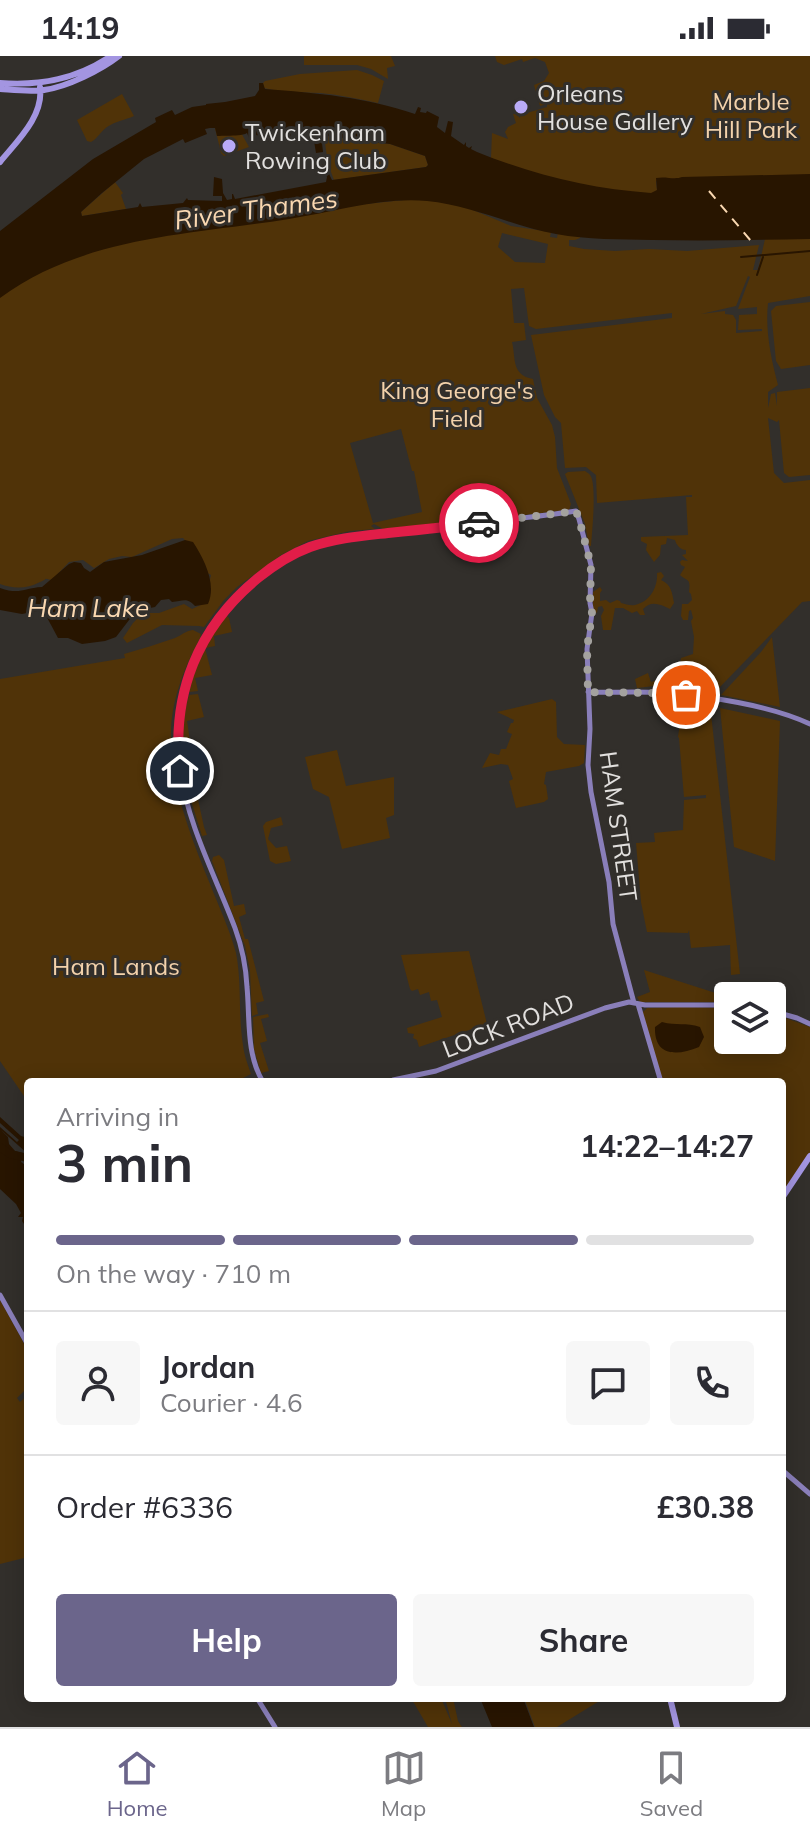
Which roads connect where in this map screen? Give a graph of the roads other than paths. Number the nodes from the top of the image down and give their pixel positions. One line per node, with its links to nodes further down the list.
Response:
1 (111, 56): 4 (main road)
2 (119, 56): 4 (main road)
3 (0, 86): 4 (main road)
4 (40, 87): 5 (main road)
5 (0, 162)
6 (588, 692): 7 (street); 8 (street, HAM STREET); 12 (street, HAM STREET)
7 (810, 724)
8 (636, 1003): 9 (street, LOCK ROAD); 13 (street, LOCK ROAD); 14 (street, HAM STREET)
9 (714, 1005)
10 (786, 1015): 11 (street)
11 (810, 1024)
12 (261, 1078)
13 (406, 1078)
14 (660, 1078)
15 (810, 1156): 16 (main road)
16 (786, 1192)
17 (0, 1295): 18 (street)
18 (24, 1338)
19 (786, 1473): 20 (street)
20 (810, 1494)
21 (259, 1702): 23 (street)
22 (671, 1702): 24 (main road)
23 (275, 1727)
24 (677, 1727)

